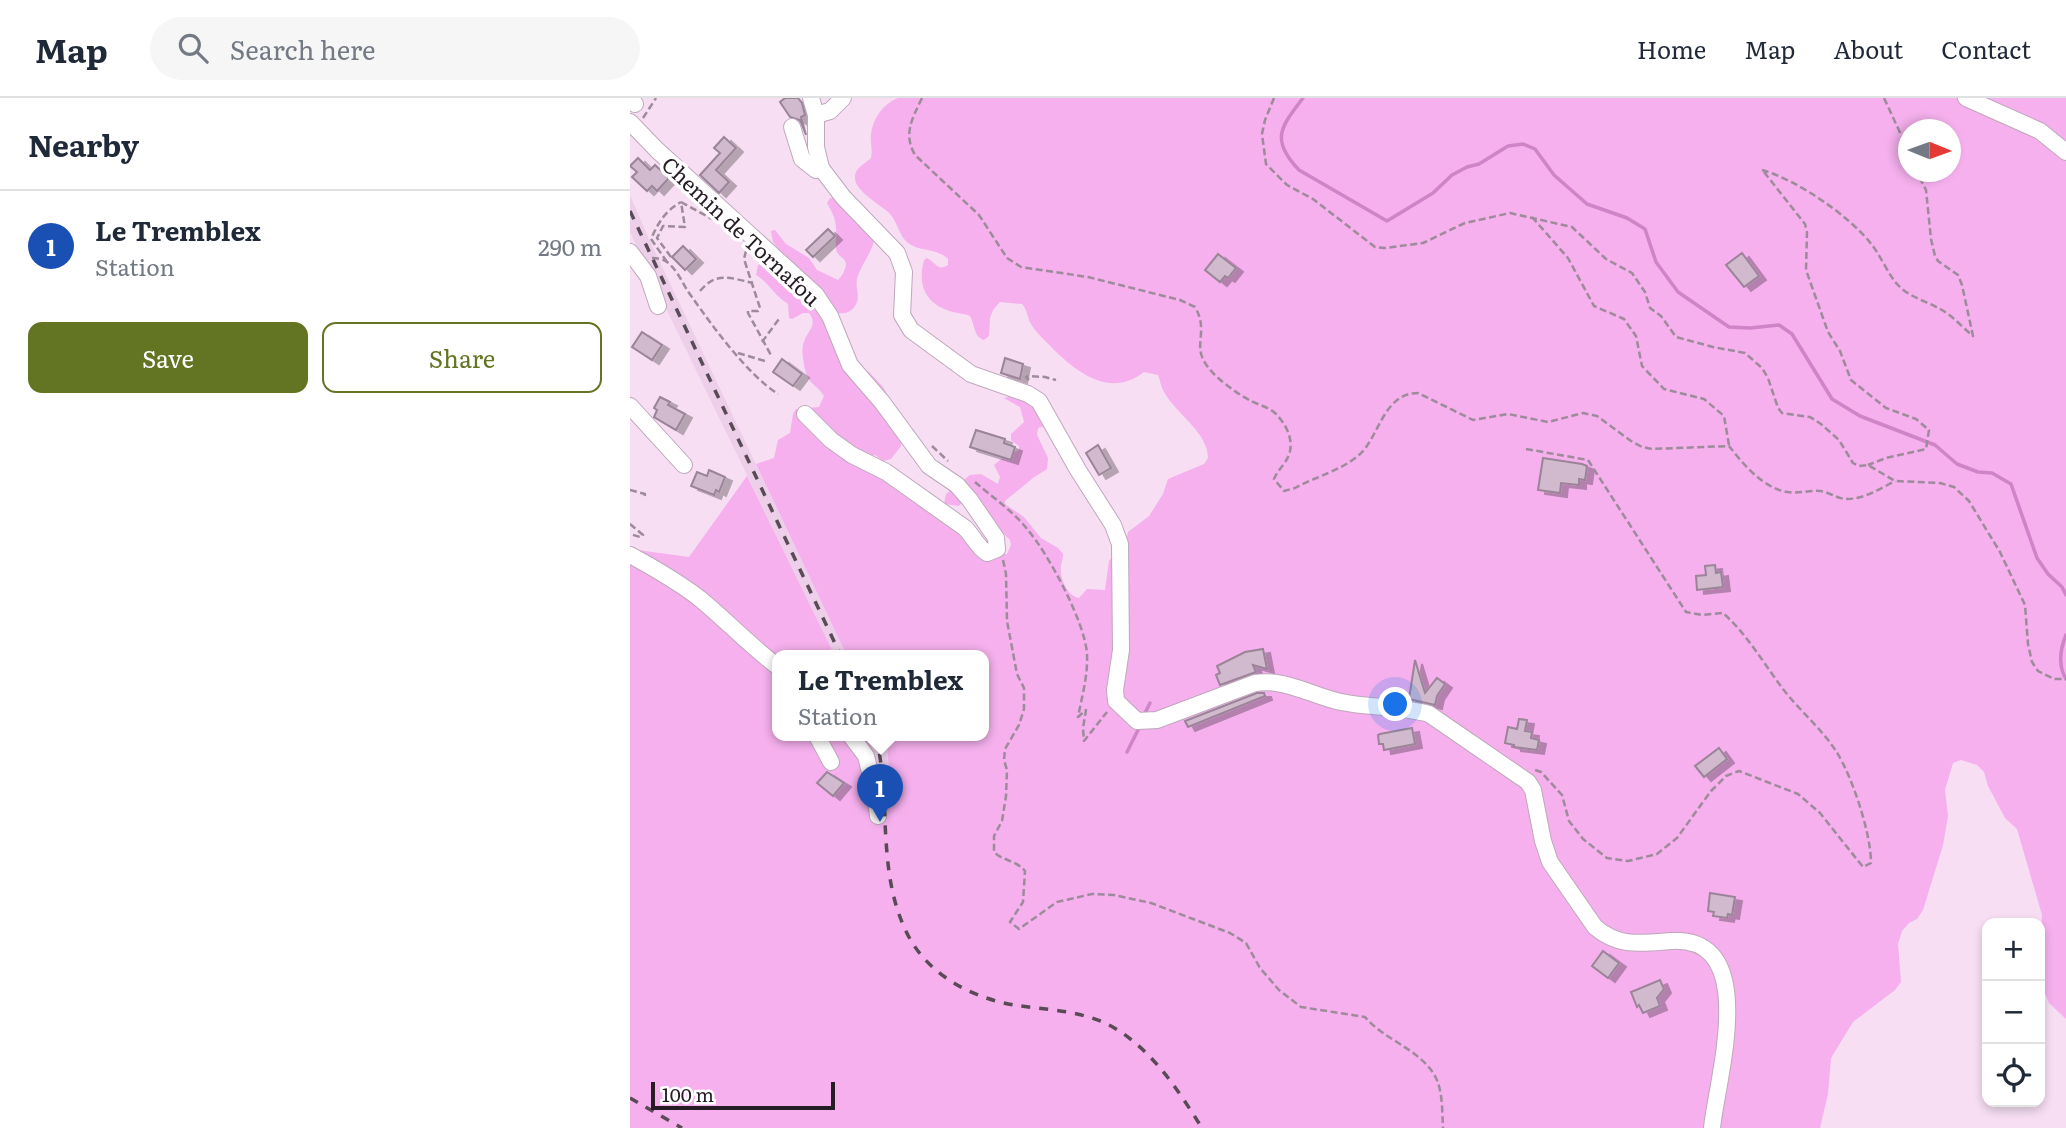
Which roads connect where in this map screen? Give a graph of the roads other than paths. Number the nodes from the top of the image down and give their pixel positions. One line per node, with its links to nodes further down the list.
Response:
1 (811, 98): 4 (street)
2 (843, 98): 4 (street)
3 (1966, 98): 7 (street)
4 (816, 115): 8 (street)
5 (630, 122): 12 (street, Chemin de Tornafou)
6 (792, 127): 8 (street)
7 (2066, 152)
8 (821, 168): 20 (street)
9 (632, 255): 10 (street)
10 (658, 306)
11 (630, 406): 13 (street)
12 (805, 415)
13 (684, 465)
14 (630, 555): 15 (street)
15 (772, 662)
16 (820, 741): 18 (street)
17 (855, 741): 19 (street)
18 (831, 762)
19 (878, 816)
20 (1712, 1128)

